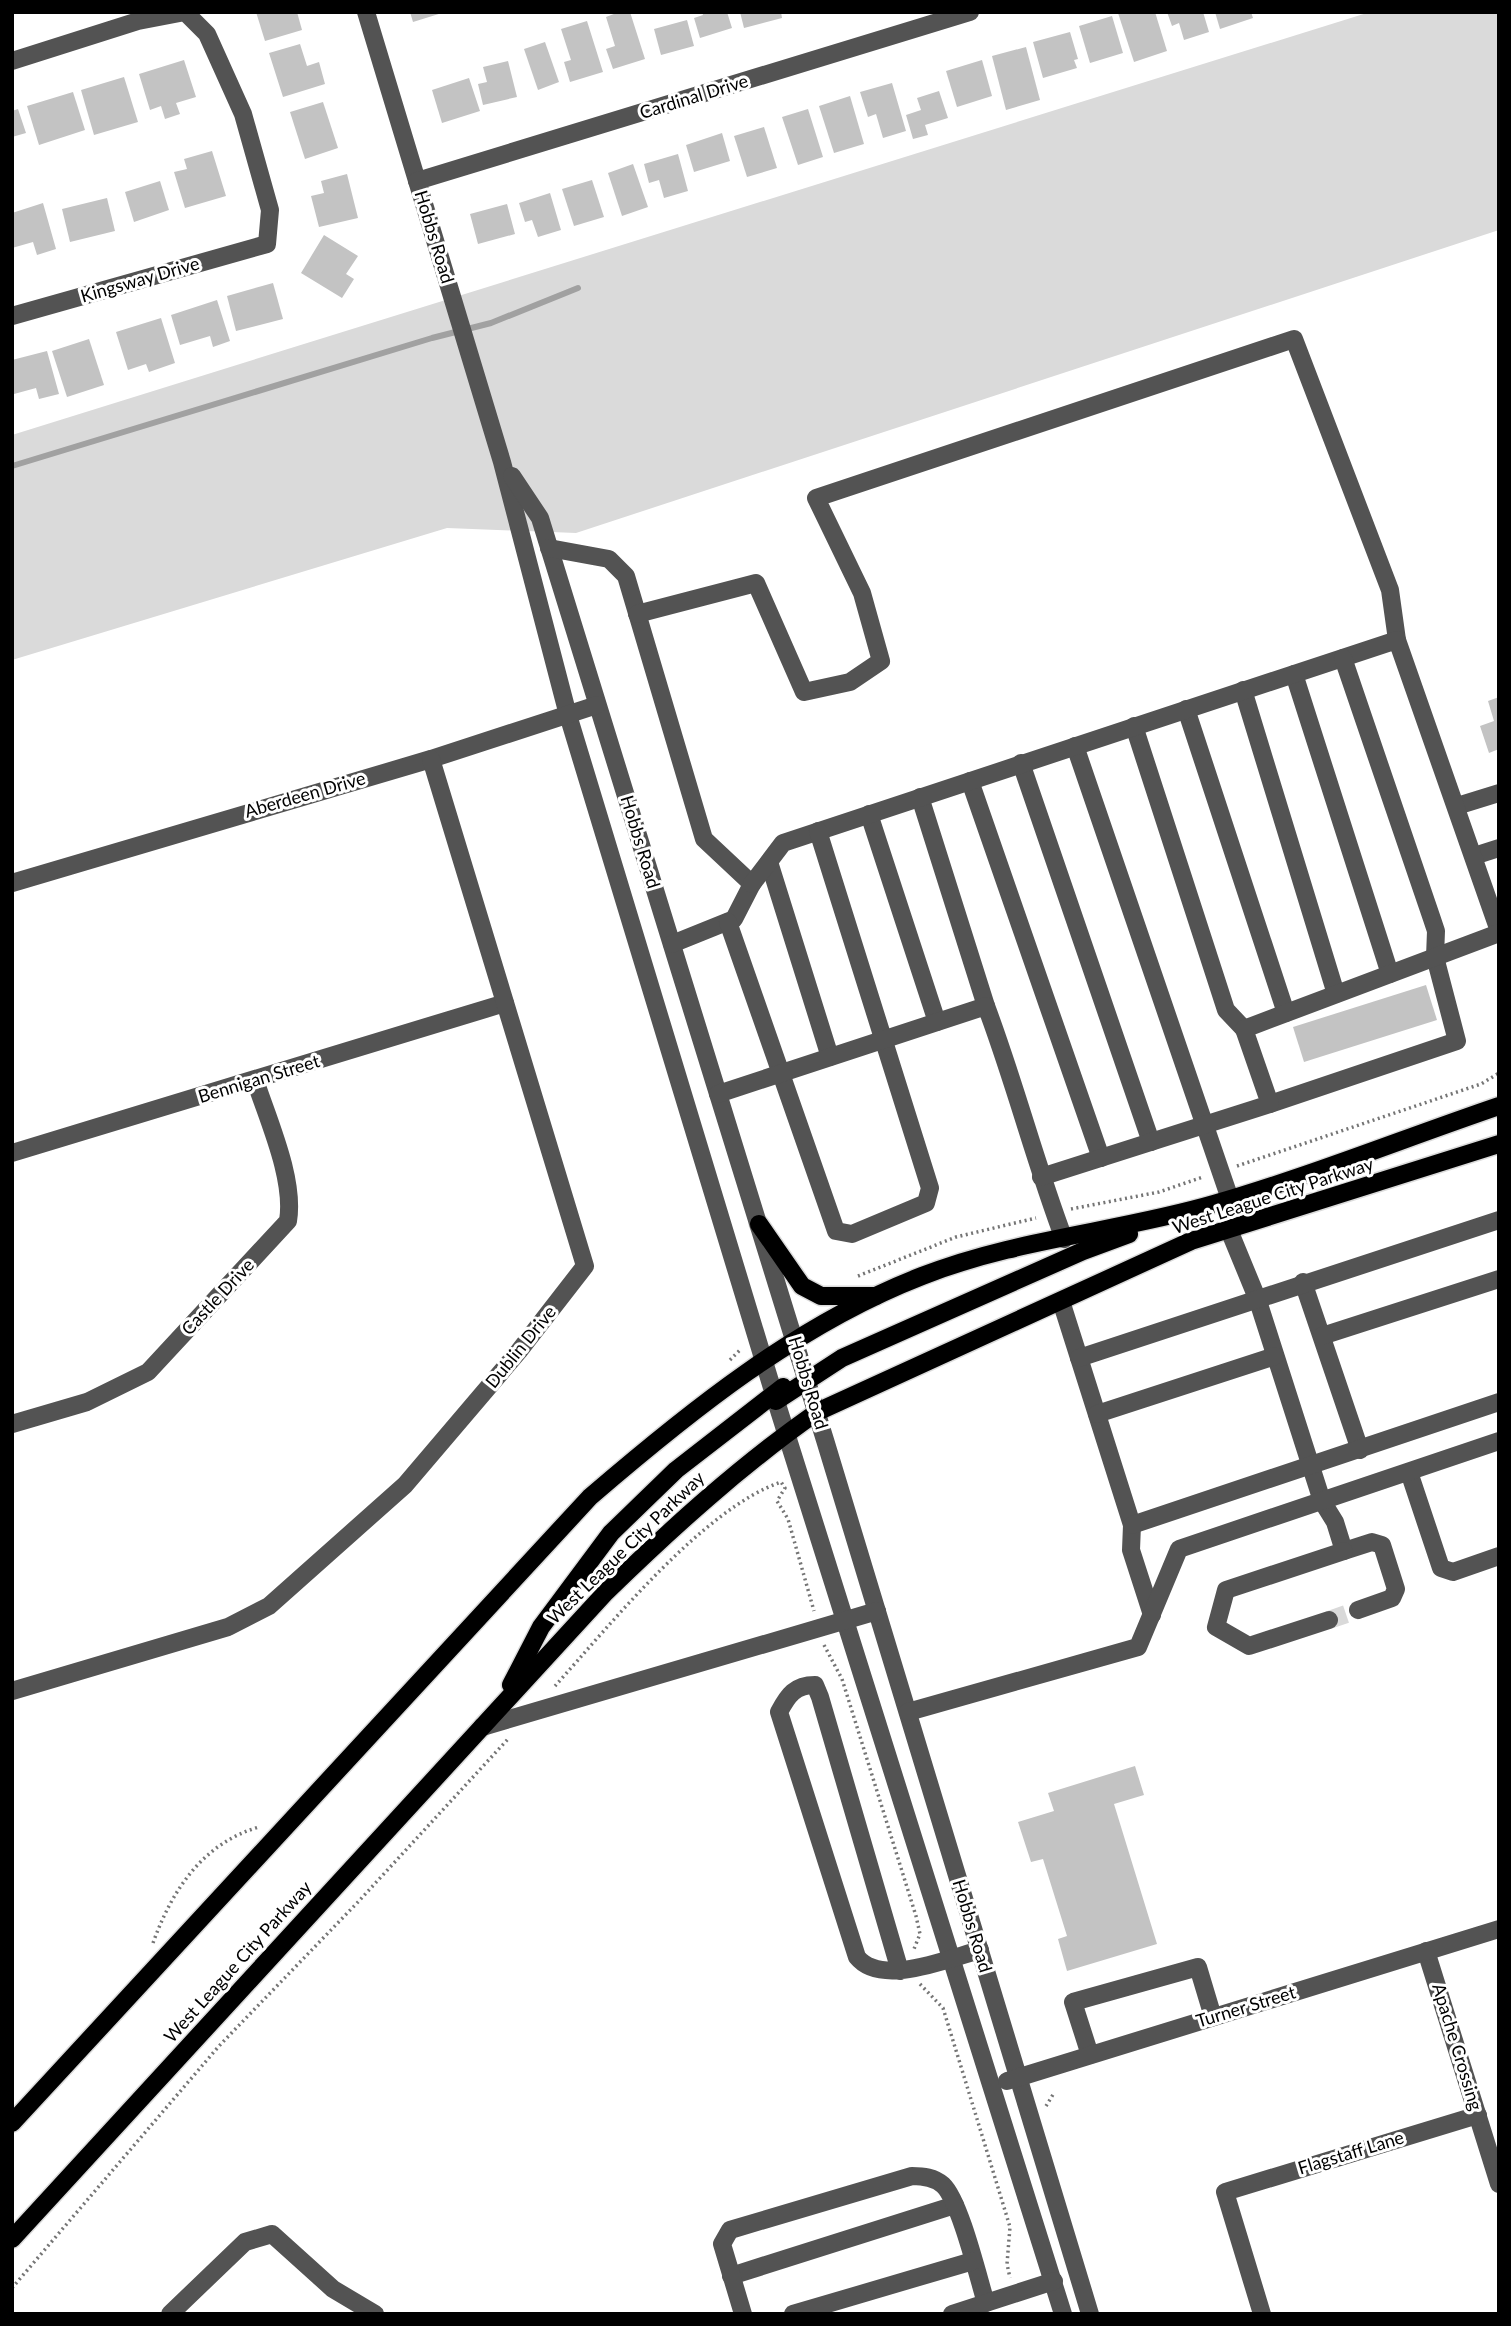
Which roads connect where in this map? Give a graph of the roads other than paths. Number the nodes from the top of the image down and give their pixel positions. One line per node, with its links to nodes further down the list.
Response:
1 (185, 12): 4 (street); 6 (street, Kingsway Drive)
2 (366, 12): 5 (street, Hobbs Road)
3 (970, 12): 5 (street, Cardinal Drive)
4 (12, 61)
5 (418, 181): 7 (street, Hobbs Road)
6 (12, 316)
7 (502, 463): 8 (street, Hobbs Road); 16 (street, Hobbs Road)
8 (549, 548): 9 (street); 14 (street, Hobbs Road)
9 (637, 614): 10 (street); 31 (street)
10 (1397, 640): 11 (street); 24 (street)
11 (1343, 658): 12 (street); 35 (street)
12 (1294, 674): 13 (street); 36 (street)
13 (1243, 690): 15 (street); 37 (street)
14 (597, 705): 16 (street, Aberdeen Drive); 34 (street, Hobbs Road)
15 (1186, 709): 17 (street); 40 (street)
16 (568, 715): 19 (street, Aberdeen Drive); 70 (street, Hobbs Road)
17 (1134, 726): 18 (street); 42 (street)
18 (1075, 746): 20 (street); 50 (street)
19 (431, 759): 30 (street, Aberdeen Drive); 38 (street, Dublin Drive)
20 (1021, 764): 21 (street); 51 (street)
21 (970, 781): 23 (street); 54 (street)
22 (1499, 793): 24 (street)
23 (920, 797): 25 (street); 39 (street)
24 (1457, 806): 28 (street)
25 (869, 814): 26 (street); 41 (street)
26 (818, 831): 29 (street); 43 (street)
27 (1499, 848): 28 (street)
28 (1474, 856): 33 (street)
29 (769, 862): 31 (street); 44 (street)
30 (12, 883)
31 (752, 884): 32 (street)
32 (728, 922): 34 (street); 45 (street)
33 (1499, 932): 35 (street)
34 (672, 944): 47 (street, Hobbs Road)
35 (1435, 957): 36 (street); 48 (street)
36 (1390, 974): 37 (street)
37 (1336, 995): 40 (street)
38 (505, 1003): 46 (street, Bennigan Street); 91 (street, Dublin Drive)
39 (986, 1006): 41 (street); 55 (street)
40 (1286, 1013): 42 (street)
41 (937, 1022): 43 (street)
42 (1244, 1029): 48 (street)
43 (884, 1040): 44 (street); 45 (street)
44 (830, 1057): 45 (street)
45 (780, 1073): 47 (street)
46 (255, 1080): 53 (street, Bennigan Street); 76 (street, Castle Drive)
47 (718, 1094): 58 (street, Hobbs Road)
48 (1270, 1104): 50 (street)
49 (1499, 1106): 56 (main road, West League City Parkway)
50 (1204, 1125): 51 (street); 56 (street)
51 (1151, 1142): 54 (street)
52 (1499, 1144): 59 (main road, West League City Parkway)
53 (12, 1153)
54 (1101, 1158): 55 (street)
55 (1041, 1177): 60 (street)
56 (1222, 1202): 60 (main road, West League City Parkway); 71 (main road)
57 (1499, 1220): 62 (street)
58 (759, 1224): 63 (main road); 67 (street, Hobbs Road)
59 (1229, 1230): 64 (street); 65 (main road, West League City Parkway)
60 (1064, 1239): 63 (main road, West League City Parkway)
61 (1499, 1279): 66 (street)
62 (1303, 1282): 64 (street); 66 (street)
63 (879, 1297): 67 (main road, West League City Parkway)
64 (1256, 1298): 68 (street); 69 (street)
65 (1061, 1301): 69 (street); 74 (main road, West League City Parkway)
66 (1322, 1336): 79 (street)
67 (795, 1342): 70 (main road, West League City Parkway); 71 (street, Hobbs Road)
68 (1275, 1356): 75 (street); 80 (street)
69 (1079, 1358): 75 (street)
70 (765, 1363): 72 (street, Hobbs Road); 104 (main road, West League City Parkway)
71 (806, 1376): 72 (main road); 74 (street, Hobbs Road)
72 (775, 1397): 77 (street, Hobbs Road); 93 (main road)
73 (1499, 1402): 79 (street)
74 (817, 1412): 77 (main road, West League City Parkway); 86 (street, Hobbs Road)
75 (1097, 1414): 83 (street)
76 (12, 1424)
77 (786, 1434): 89 (street, Hobbs Road); 93 (main road, West League City Parkway)
78 (1499, 1441): 81 (street)
79 (1360, 1450): 80 (street)
80 (1310, 1467): 82 (street); 83 (street)
81 (1409, 1472): 82 (street); 85 (street)
82 (1322, 1501): 84 (street); 88 (street)
83 (1132, 1525): 88 (street)
84 (1344, 1551): 87 (street); 90 (street)
85 (1499, 1556)
86 (877, 1611): 89 (street); 92 (street, Hobbs Road)
87 (1358, 1611)
88 (1152, 1615): 92 (street)
89 (846, 1620): 93 (street); 97 (street, Hobbs Road)
90 (1329, 1620)
91 (12, 1691)
92 (908, 1712): 95 (street, Hobbs Road)
93 (487, 1721): 107 (main road, West League City Parkway)
94 (1499, 1929): 96 (street, Turner Street)
95 (980, 1950): 97 (street); 101 (street, Hobbs Road)
96 (1426, 1951): 99 (street, Turner Street); 103 (street, Apache Crossing)
97 (953, 1958): 98 (street); 102 (street, Hobbs Road)
98 (908, 1969): 98 (street)
99 (1213, 2017): 100 (street, Turner Street); 100 (street)
100 (1090, 2055): 101 (street, Turner Street)
101 (1018, 2078): 102 (street, Turner Street); 118 (street, Hobbs Road)
102 (994, 2085): 110 (street, Hobbs Road)
103 (1478, 2115): 105 (street, Apache Crossing); 119 (street, Flagstaff Lane)
104 (12, 2123)
105 (1499, 2184)
106 (955, 2205): 108 (street); 109 (street); 109 (street)
107 (12, 2239)
108 (972, 2261): 111 (street); 115 (street)
109 (731, 2276): 114 (street)
110 (1054, 2281): 111 (street); 117 (street, Hobbs Road)
111 (986, 2303): 116 (street)
112 (170, 2314): 113 (street)
113 (375, 2314)
114 (743, 2314)
115 (793, 2314)
116 (952, 2314)
117 (1063, 2314)
118 (1090, 2314)
119 (1262, 2314)

